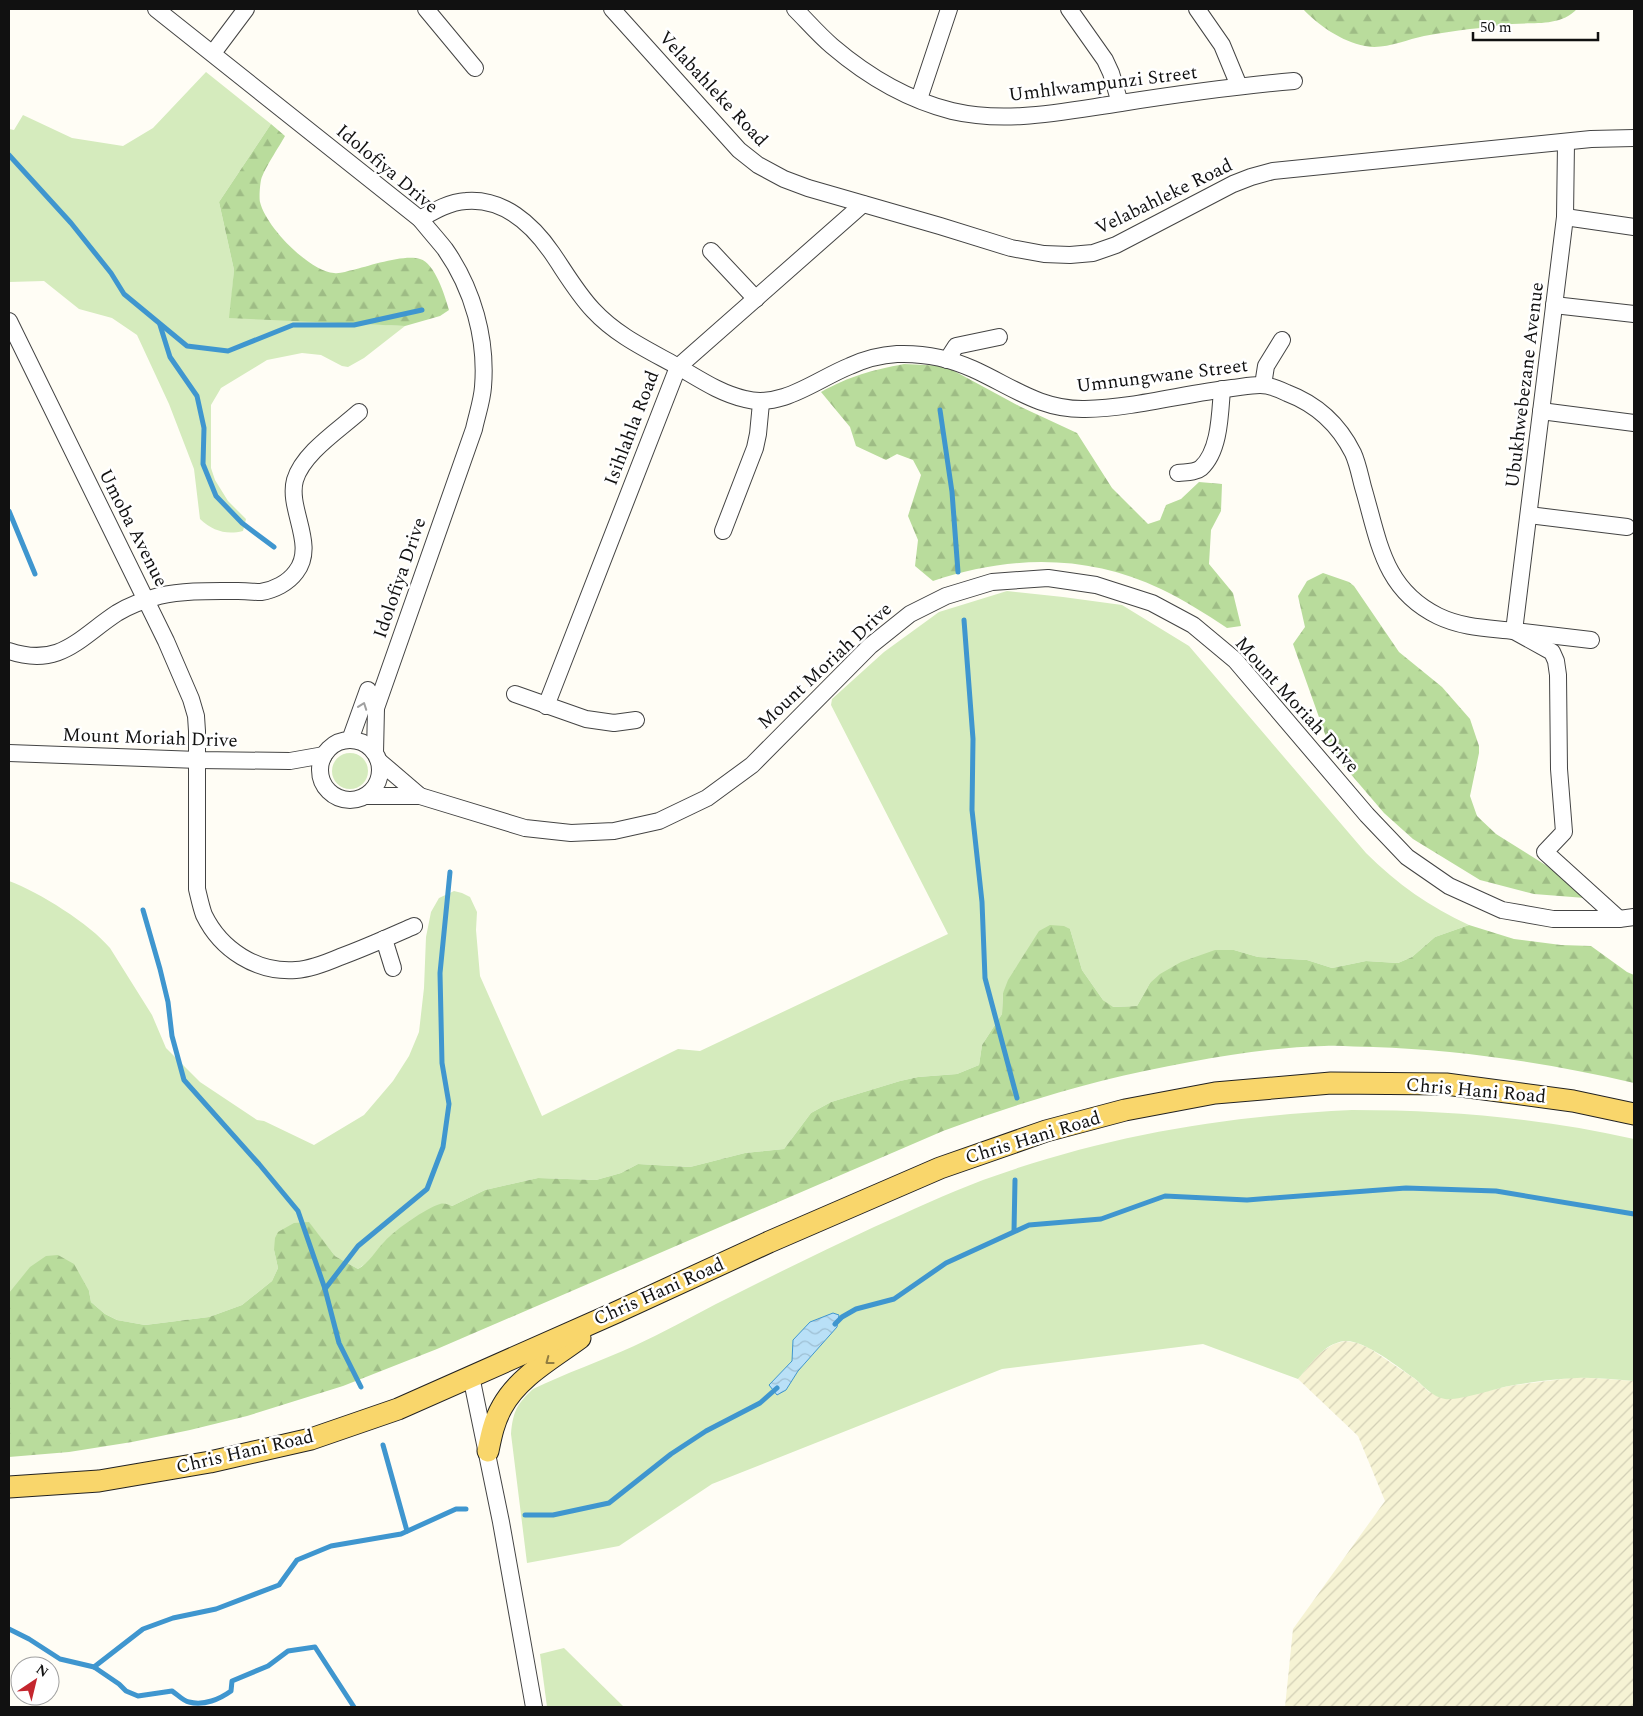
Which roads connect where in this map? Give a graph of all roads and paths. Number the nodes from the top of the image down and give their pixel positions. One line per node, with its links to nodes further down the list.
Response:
1 (156, 9): 9 (street, Idolofiya Drive)
2 (246, 9): 9 (street)
3 (426, 9): 10 (street)
4 (612, 9): 17 (street, Velabahleke Road)
5 (795, 9): 13 (street, Umhlwampunzi Street)
6 (949, 9): 13 (street)
7 (1070, 9): 14 (street)
8 (1197, 9): 12 (street)
9 (213, 54): 19 (street, Idolofiya Drive)
10 (474, 68)
11 (1294, 81): 12 (street, Umhlwampunzi Street)
12 (1239, 86): 14 (street, Umhlwampunzi Street)
13 (918, 99): 14 (street, Umhlwampunzi Street)
14 (1120, 103)
15 (1634, 138): 16 (street, Velabahleke Road)
16 (1566, 143): 17 (street, Velabahleke Road); 18 (street, Ubukhwebezane Avenue)
17 (863, 204): 22 (street, Isihlahla Road)
18 (1565, 217): 20 (street); 23 (street, Ubukhwebezane Avenue)
19 (420, 219): 29 (street, Umnungwane Street); 46 (street, Idolofiya Drive)
20 (1634, 227)
21 (711, 251): 22 (street)
22 (756, 299): 29 (street, Isihlahla Road)
23 (1554, 305): 24 (street); 33 (street, Ubukhwebezane Avenue)
24 (1634, 314)
25 (9, 321): 40 (street, Umoba Avenue)
26 (999, 336): 28 (street)
27 (1282, 340): 30 (street)
28 (948, 360): 31 (street, Umnungwane Street); 32 (street, Umnungwane Street)
29 (678, 367): 32 (street, Umnungwane Street); 45 (street, Isihlahla Road)
30 (1263, 385): 31 (street, Umnungwane Street); 41 (street, Umnungwane Street)
31 (1222, 389): 36 (street)
32 (761, 403): 39 (street)
33 (1541, 410): 35 (street); 37 (street, Ubukhwebezane Avenue)
34 (359, 412): 40 (street)
35 (1634, 423)
36 (1178, 473)
37 (1529, 515): 38 (street); 41 (street, Ubukhwebezane Avenue)
38 (1627, 527)
39 (723, 531)
40 (147, 600): 43 (street); 52 (street, Umoba Avenue)
41 (1514, 631): 42 (street, Umnungwane Street); 57 (street, Umnungwane Street)
42 (1591, 640)
43 (9, 651)
44 (515, 694): 45 (street)
45 (546, 706): 47 (street)
46 (376, 708): 48 (street, one-way to 46); 51 (street, Idolofiya Drive)
47 (636, 720)
48 (350, 740): 50 (street, Mount Moriah Drive); 51 (street, Mount Moriah Drive)
49 (9, 753): 52 (street, Mount Moriah Drive)
50 (324, 755): 53 (street, Mount Moriah Drive); 54 (street)
51 (377, 757): 55 (street); 56 (street, Mount Moriah Drive)
52 (198, 760): 53 (street, Mount Moriah Drive); 59 (street, Umoba Avenue)
53 (290, 761): 54 (street, Mount Moriah Drive)
54 (319, 772): 55 (street, Mount Moriah Drive)
55 (367, 796): 56 (street, Mount Moriah Drive)
56 (420, 796): 57 (street, Mount Moriah Drive)
57 (1627, 918)
58 (414, 926): 59 (street, Umoba Avenue)
59 (384, 939): 60 (street)
60 (393, 968)
61 (1634, 1114): 62 (main road, Chris Hani Road)
62 (617, 1312): 63 (main road, Chris Hani Road); 64 (main road, one-way to 64)
63 (471, 1376): 64 (street); 65 (main road, Chris Hani Road)
64 (488, 1451): 66 (street)
65 (9, 1487)
66 (534, 1707)

